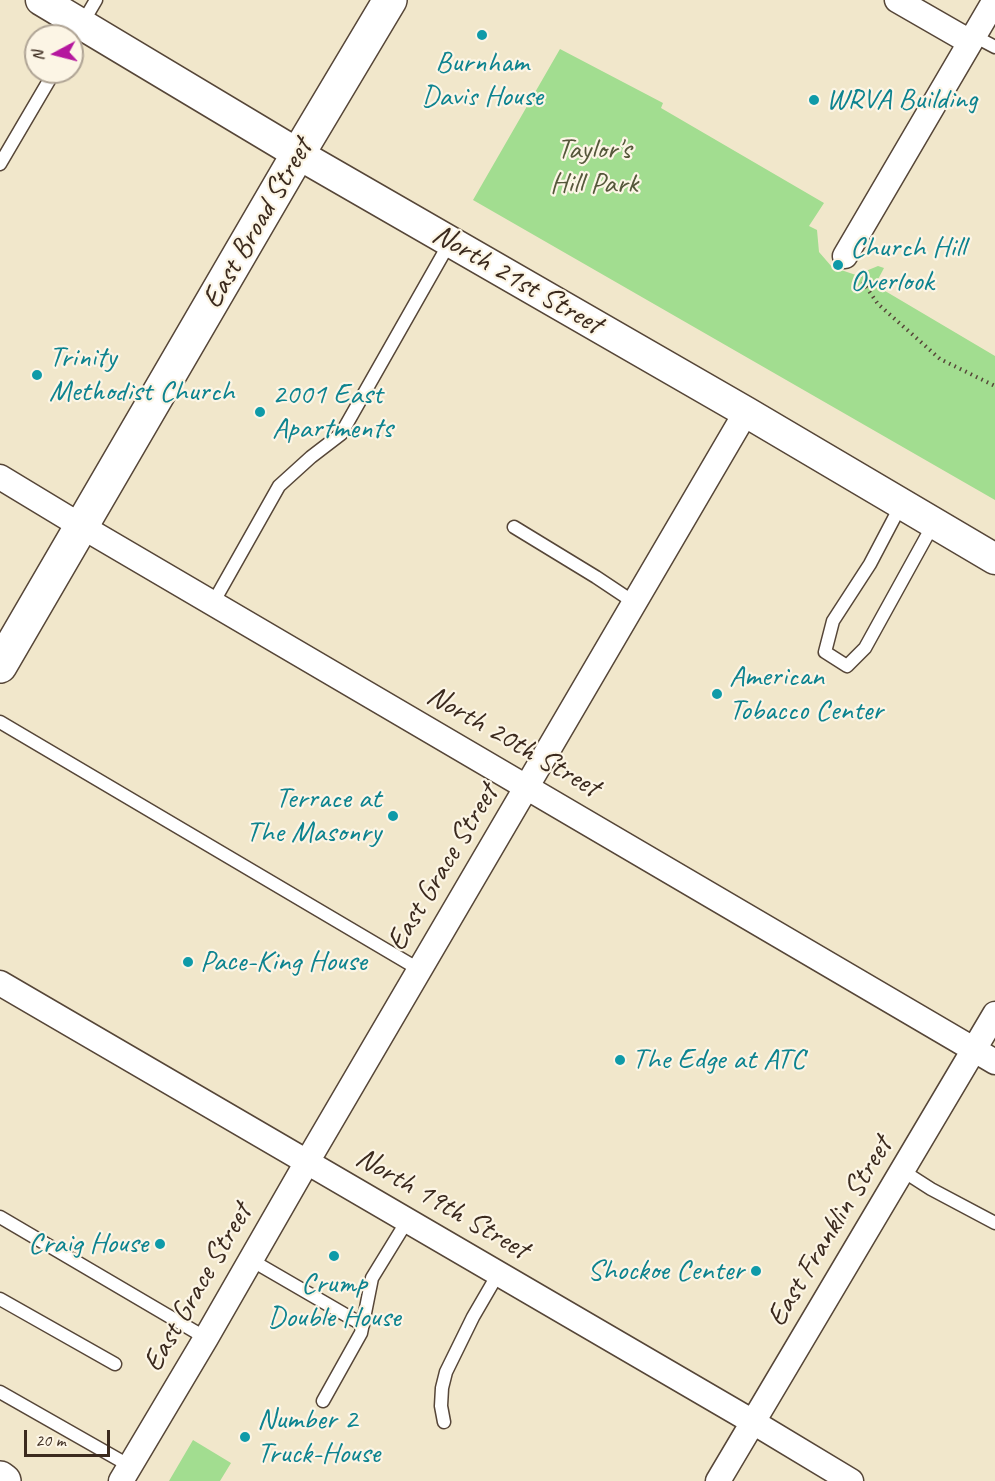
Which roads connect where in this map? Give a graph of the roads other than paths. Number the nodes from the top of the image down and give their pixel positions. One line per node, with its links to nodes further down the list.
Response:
1 (41, 0): 5 (street, North 21st Street)
2 (390, 0): 9 (main road, East Broad Street)
3 (897, 0): 6 (street)
4 (994, 0): 6 (street)
5 (83, 22): 9 (street, North 21st Street)
6 (972, 39): 7 (lane); 12 (street)
7 (995, 48)
8 (47, 84): 10 (lane)
9 (298, 154): 11 (street, North 21st Street); 17 (main road, East Broad Street)
10 (0, 164)
11 (450, 242): 13 (street, North 21st Street); 20 (lane)
12 (845, 256)
13 (746, 412): 15 (street, North 21st Street); 21 (street, East Grace Street)
14 (0, 477): 17 (street, North 20th Street)
15 (902, 504): 16 (street, North 21st Street); 16 (lane)
16 (934, 523): 19 (street, North 21st Street)
17 (81, 526): 20 (street, North 20th Street); 22 (main road, East Broad Street)
18 (514, 527): 21 (lane)
19 (995, 559)
20 (213, 603): 24 (street, North 20th Street)
21 (635, 603): 24 (street, East Grace Street)
22 (0, 666)
23 (0, 722): 25 (lane)
24 (528, 787): 25 (street, East Grace Street); 28 (street, North 20th Street)
25 (420, 970): 30 (street, East Grace Street)
26 (0, 983): 30 (street, North 19th Street)
27 (995, 1014): 28 (street, East Franklin Street)
28 (973, 1049): 29 (street, North 20th Street); 31 (street, East Franklin Street)
29 (995, 1062)
30 (307, 1162): 33 (street, North 19th Street); 35 (street, East Grace Street)
31 (903, 1171): 34 (lane); 44 (street, East Franklin Street)
32 (0, 1217): 39 (lane)
33 (407, 1221): 36 (street, North 19th Street); 38 (lane)
34 (995, 1223)
35 (251, 1260): 38 (lane); 39 (street, East Grace Street)
36 (498, 1274): 43 (lane); 44 (street, North 19th Street)
37 (0, 1299): 40 (lane)
38 (363, 1325): 42 (lane)
39 (206, 1338): 45 (street, East Grace Street)
40 (115, 1364)
41 (0, 1392): 45 (lane)
42 (323, 1401)
43 (444, 1422)
44 (753, 1422): 48 (street, East Franklin Street); 49 (street, North 19th Street)
45 (126, 1473)
46 (0, 1478): 47 (main road)
47 (4, 1481)
48 (718, 1481)
49 (851, 1481)

